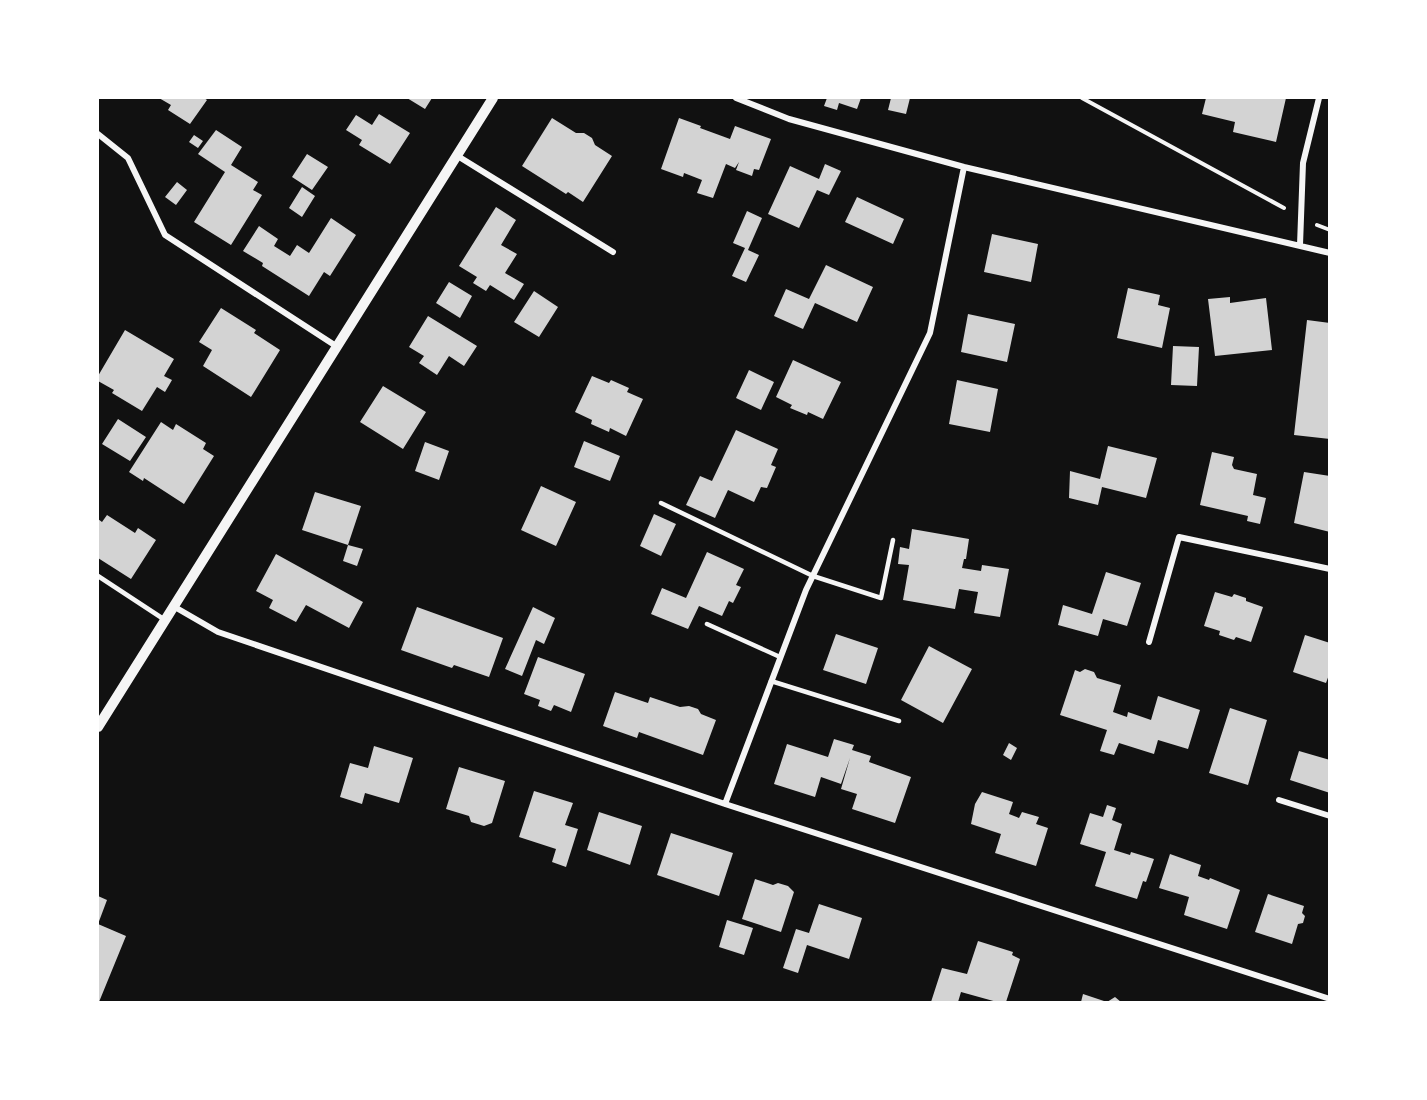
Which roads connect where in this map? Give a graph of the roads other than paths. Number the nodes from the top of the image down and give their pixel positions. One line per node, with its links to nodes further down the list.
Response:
1 (493, 98): 5 (street)
2 (736, 98): 6 (street)
3 (1319, 98): 7 (street)
4 (98, 134): 10 (street)
5 (456, 155): 8 (street); 10 (street)
6 (964, 167): 7 (street); 15 (street)
7 (1300, 245): 9 (street)
8 (613, 252)
9 (1329, 253)
10 (336, 346): 16 (street)
11 (661, 503): 15 (lane)
12 (893, 540): 15 (lane)
13 (1329, 569): 19 (street)
14 (98, 576): 17 (lane)
15 (813, 576): 20 (street)
16 (173, 606): 17 (street); 25 (street)
17 (165, 620): 23 (street)
18 (707, 624): 20 (lane)
19 (1149, 642)
20 (780, 657): 21 (street)
21 (771, 681): 22 (lane); 25 (street)
22 (899, 721)
23 (98, 727)
24 (1279, 800): 26 (street)
25 (725, 804): 27 (street)
26 (1329, 816)
27 (1329, 999)

